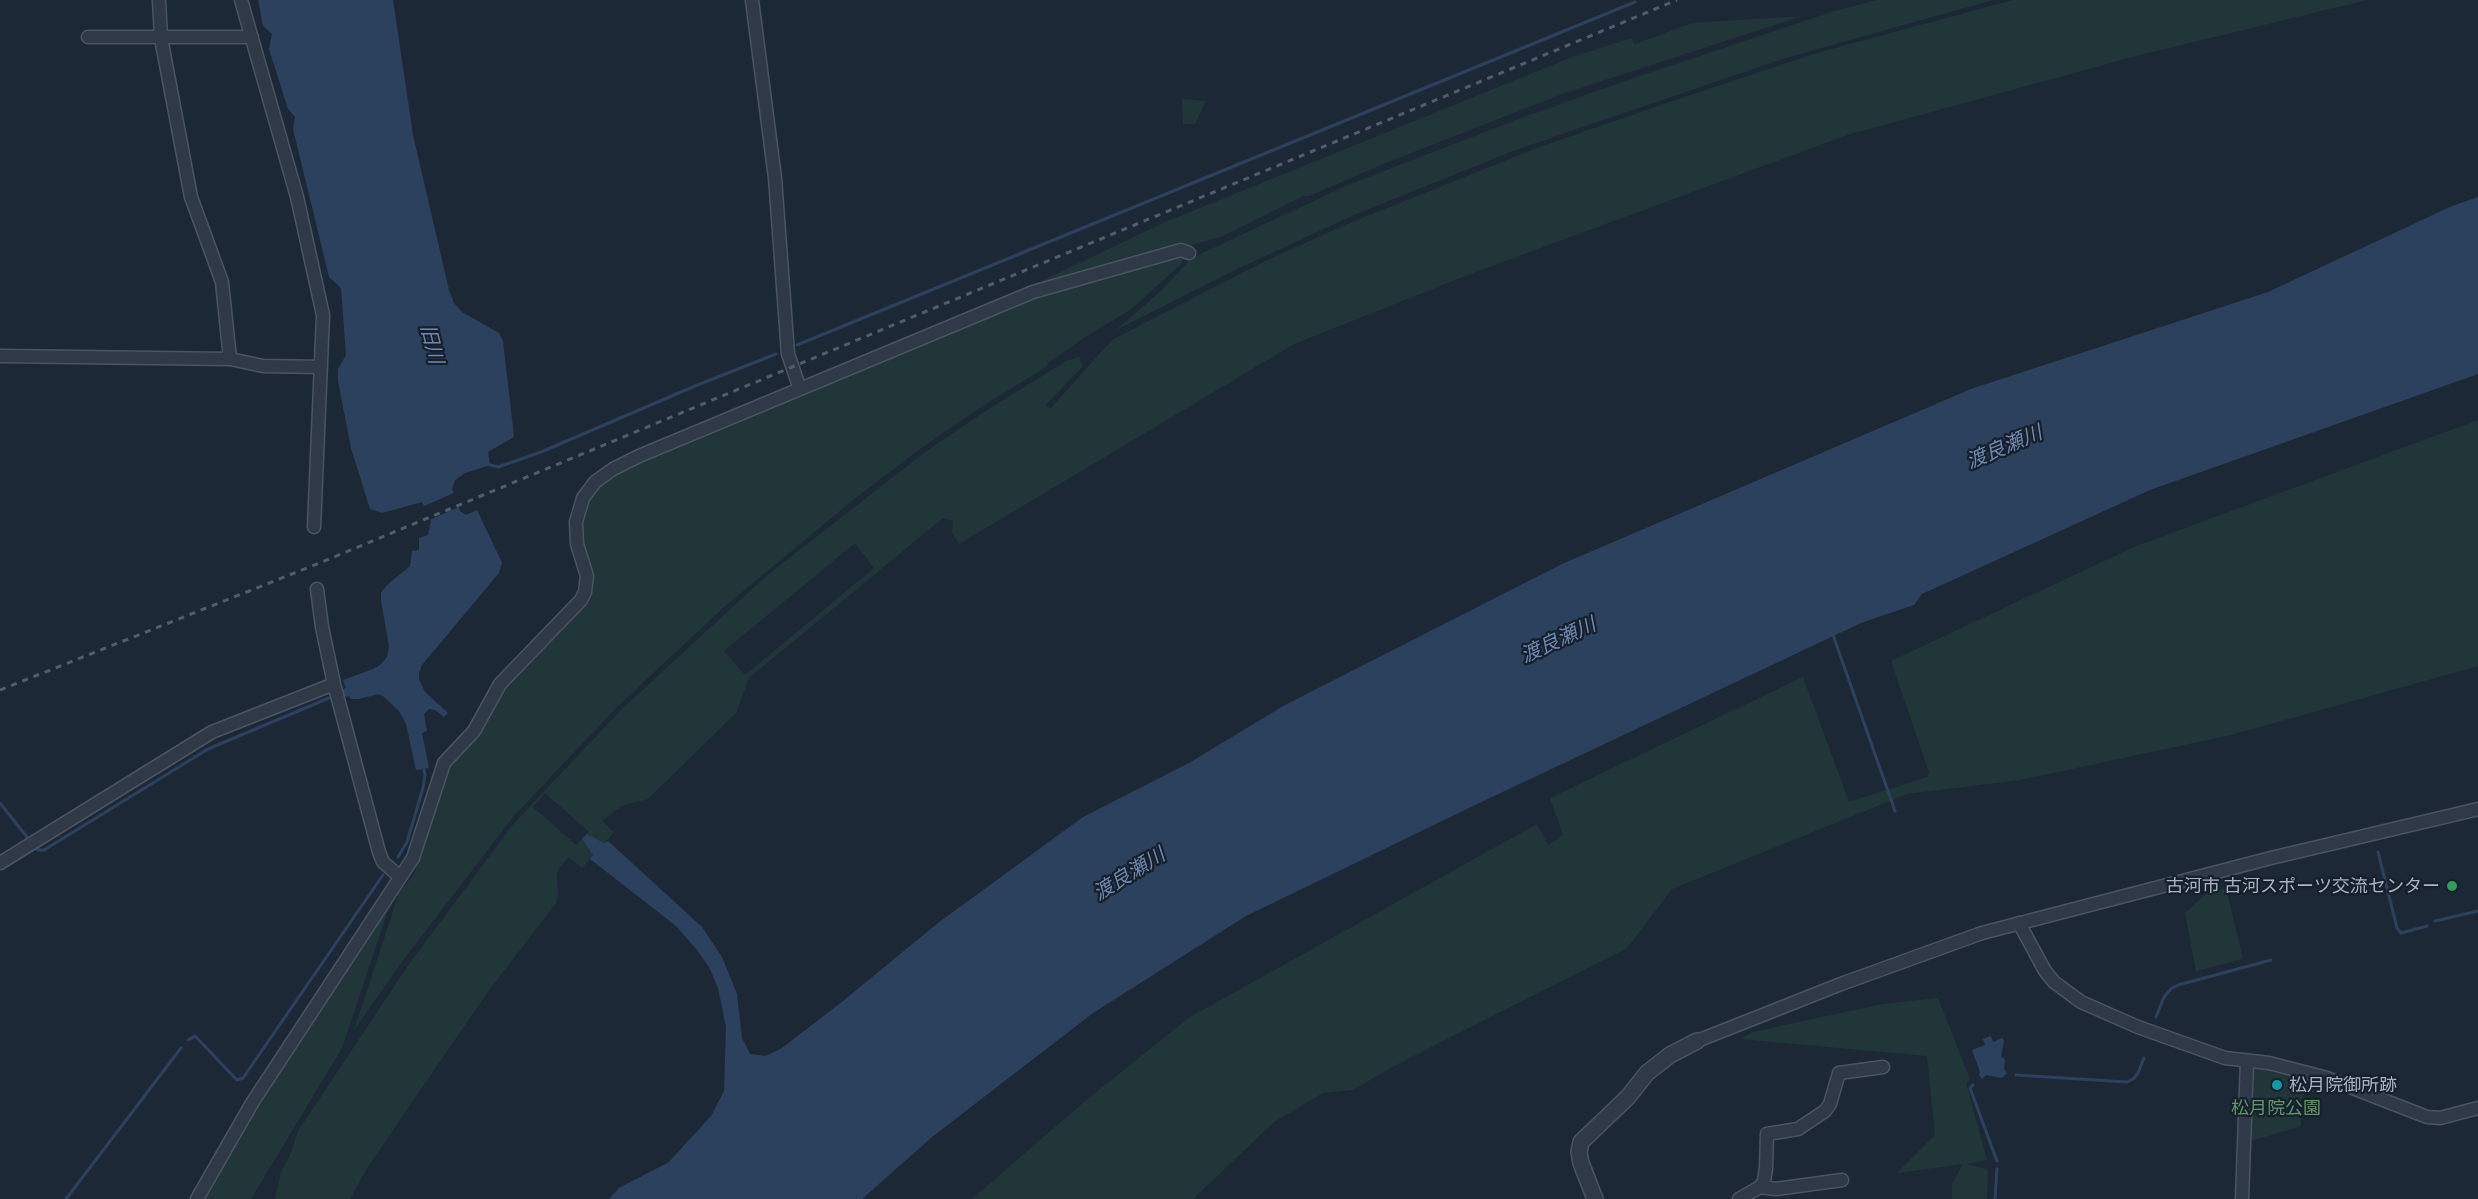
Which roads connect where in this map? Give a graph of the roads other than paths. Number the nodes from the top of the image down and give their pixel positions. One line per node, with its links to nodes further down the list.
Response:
1 (159, 0): 6 (street)
2 (241, 0): 5 (street)
3 (752, 0): 11 (street)
4 (88, 37): 6 (street)
5 (252, 37): 6 (street); 10 (street)
6 (161, 38): 9 (street)
7 (1189, 253): 11 (street)
8 (0, 356): 9 (street)
9 (231, 359): 10 (street)
10 (321, 367): 12 (street)
11 (800, 389): 17 (street)
12 (314, 526)
13 (317, 589): 14 (street)
14 (334, 684): 16 (street); 17 (street)
15 (2478, 809): 18 (street)
16 (0, 864)
17 (400, 877): 26 (street)
18 (2019, 923): 19 (street); 20 (street)
19 (1697, 1041): 25 (street)
20 (2247, 1062): 22 (street); 28 (street)
21 (1882, 1067): 24 (street)
22 (2478, 1108)
23 (1842, 1180): 24 (street)
24 (1760, 1187): 27 (street)
25 (1591, 1197)
26 (197, 1199)
27 (1739, 1199)
28 (2242, 1199)

